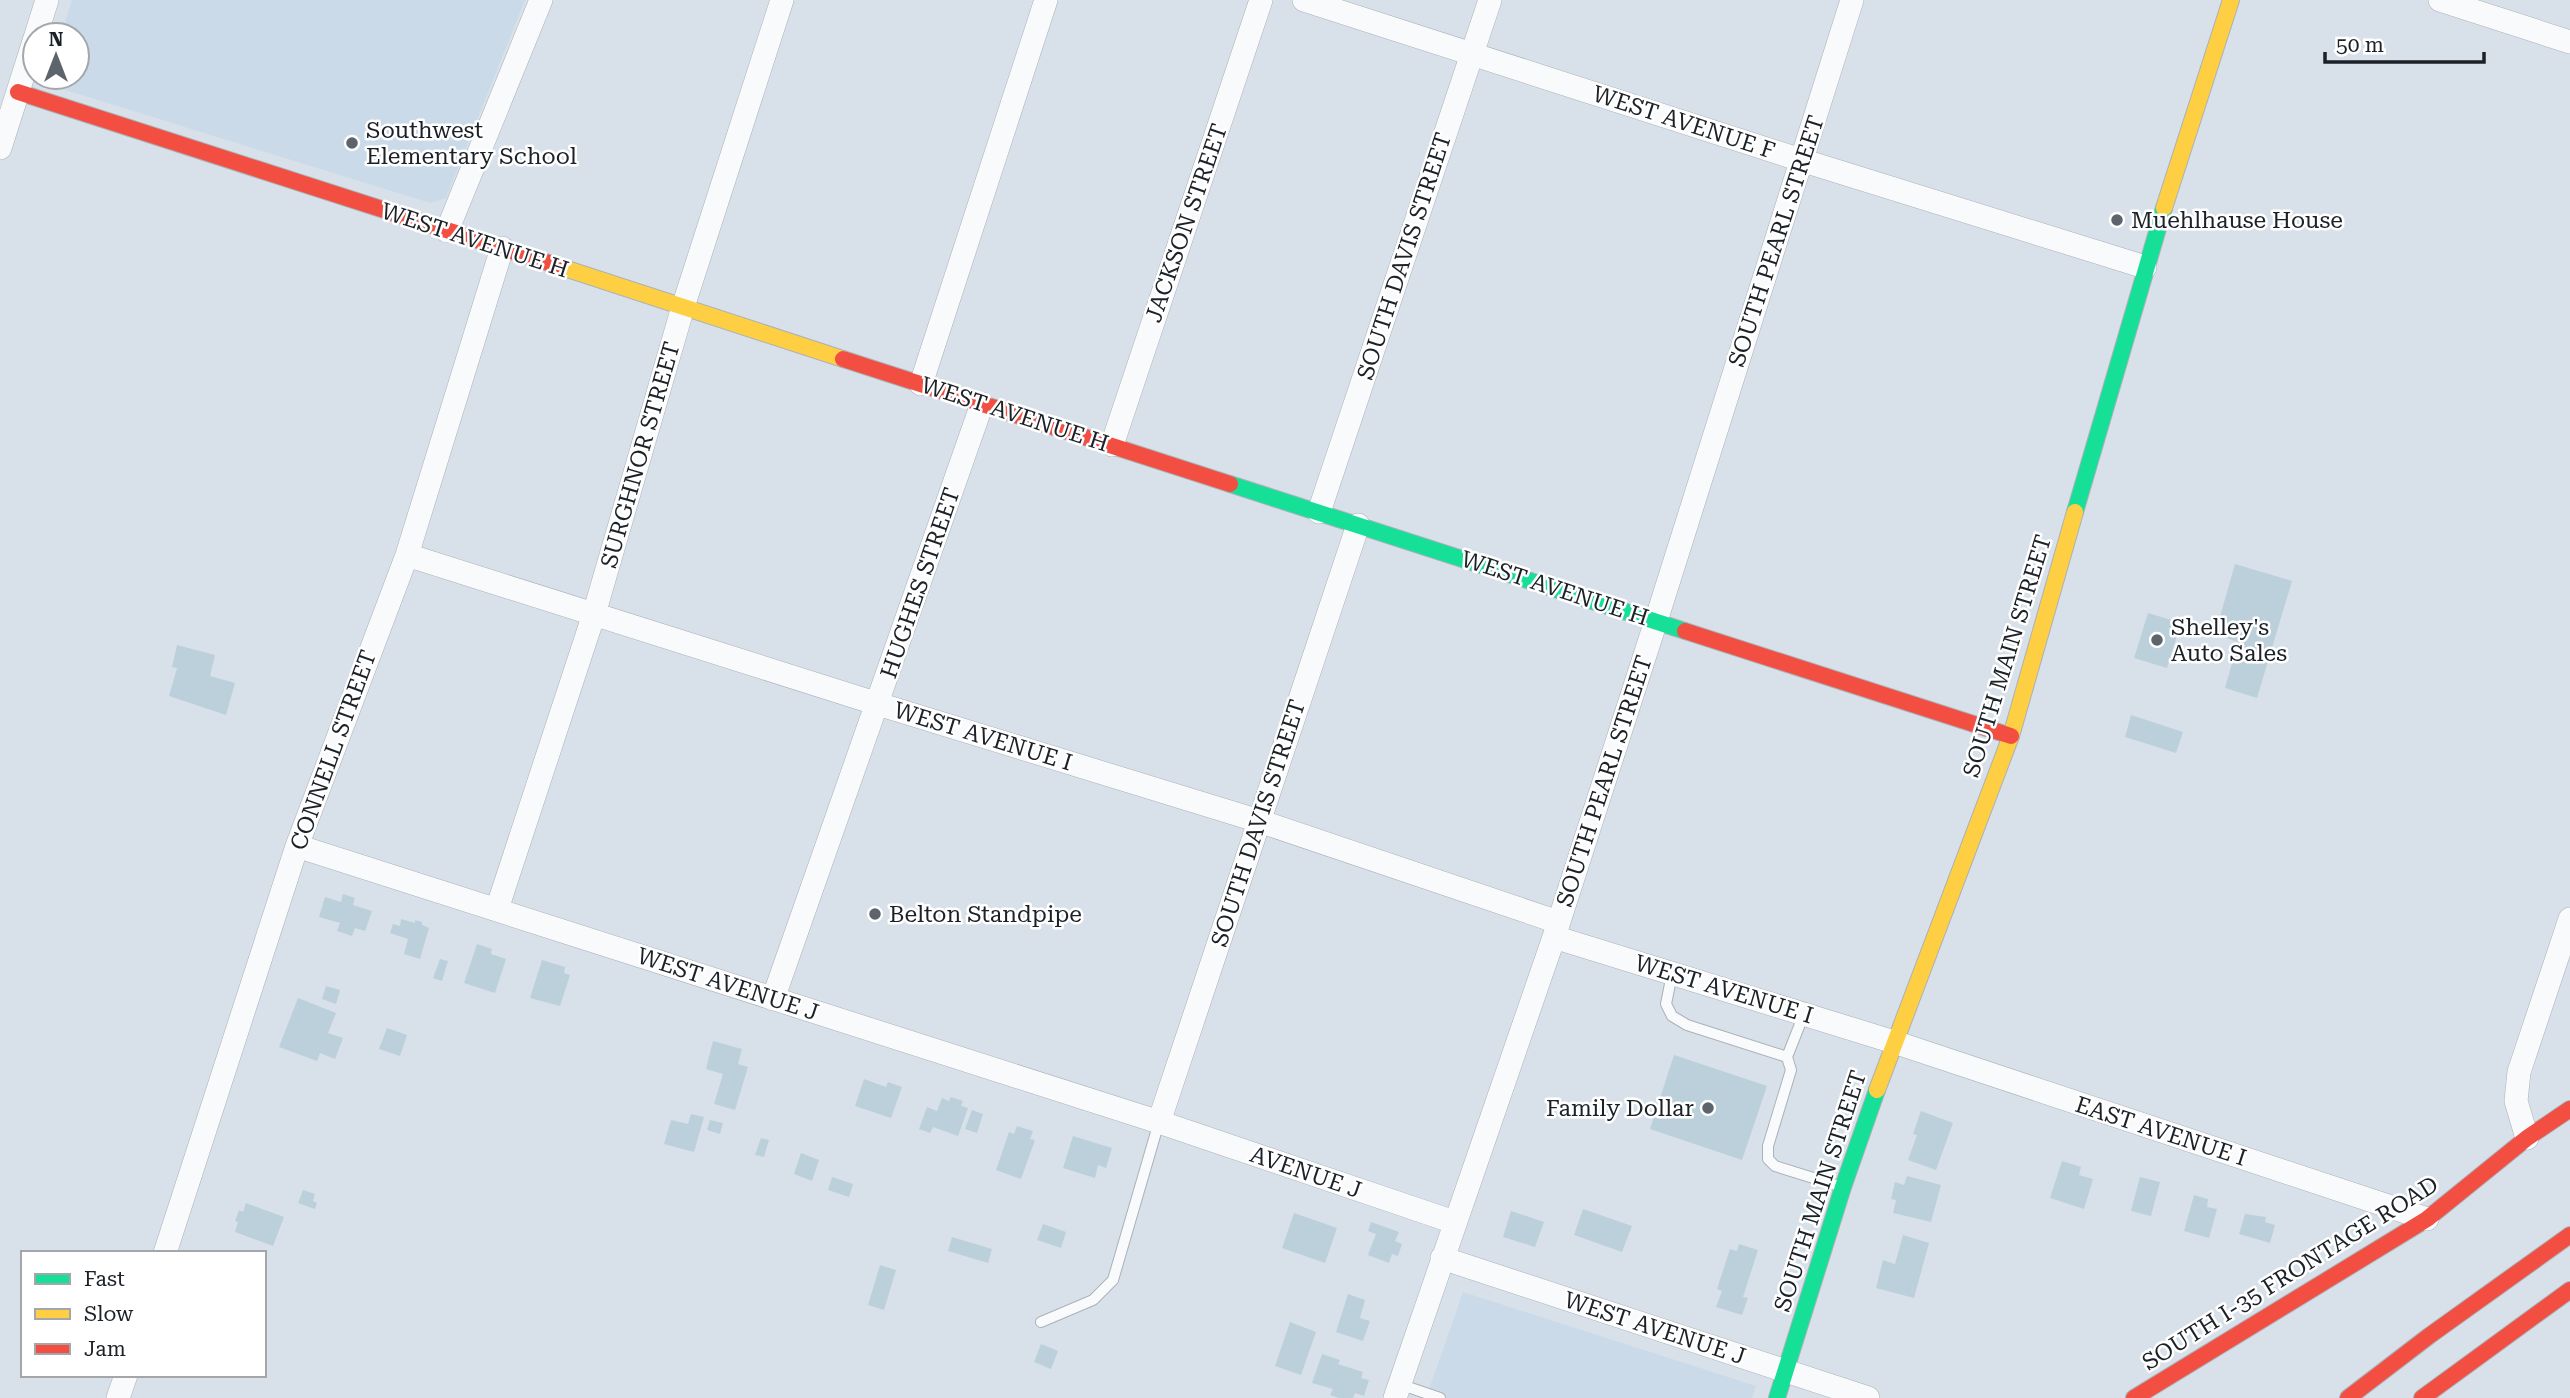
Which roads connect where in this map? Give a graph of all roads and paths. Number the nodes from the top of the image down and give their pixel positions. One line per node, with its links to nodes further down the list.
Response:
1 (47, 0): 11 (street)
2 (541, 0): 18 (street)
3 (782, 0): 21 (street, SURGHNOR STREET)
4 (1045, 0): 22 (street)
5 (1261, 0): 24 (street, JACKSON STREET)
6 (1304, 0): 13 (street, WEST AVENUE F)
7 (1490, 0): 13 (street, SOUTH DAVIS STREET)
8 (1852, 0): 17 (street, SOUTH PEARL STREET)
9 (2231, 0): 20 (main road, SOUTH MAIN STREET)
10 (2440, 0): 12 (street)
11 (40, 21)
12 (2570, 42)
13 (1472, 52): 17 (street, WEST AVENUE F); 25 (street, SOUTH DAVIS STREET)
14 (21, 75): 15 (street)
15 (10, 104): 16 (street); 18 (main road, WEST AVENUE H)
16 (0, 148)
17 (1801, 160): 20 (street, WEST AVENUE F); 29 (street, SOUTH PEARL STREET)
18 (447, 231): 19 (main road, WEST AVENUE H)
19 (502, 248): 21 (main road, WEST AVENUE H); 27 (street, CONNELL STREET)
20 (2145, 267): 31 (main road, SOUTH MAIN STREET)
21 (683, 307): 22 (main road, WEST AVENUE H); 28 (street, SURGHNOR STREET)
22 (921, 384): 23 (main road, WEST AVENUE H)
23 (982, 404): 24 (main road, WEST AVENUE H); 30 (street, HUGHES STREET)
24 (1112, 445): 25 (main road, WEST AVENUE H)
25 (1319, 512): 26 (main road, WEST AVENUE H)
26 (1359, 525): 29 (main road, WEST AVENUE H); 32 (street, SOUTH DAVIS STREET)
27 (407, 555): 28 (street, WEST AVENUE I); 33 (street, CONNELL STREET)
28 (594, 614): 30 (street, WEST AVENUE I); 34 (street, SURGHNOR STREET)
29 (1656, 621): 31 (main road, WEST AVENUE H); 36 (street, SOUTH PEARL STREET)
30 (878, 704): 32 (street, WEST AVENUE I); 38 (street, HUGHES STREET)
31 (2011, 736): 40 (main road, SOUTH MAIN STREET)
32 (1259, 821): 36 (street, WEST AVENUE I); 43 (street, SOUTH DAVIS STREET)
33 (297, 846): 34 (street, WEST AVENUE J); 49 (street, CONNELL STREET)
34 (497, 909): 38 (street, WEST AVENUE J)
35 (2570, 919): 44 (street)
36 (1556, 929): 37 (street, WEST AVENUE I); 47 (street, SOUTH PEARL STREET)
37 (1672, 974): 39 (street, WEST AVENUE I); 41 (lane)
38 (773, 999): 43 (street, WEST AVENUE J)
39 (1804, 1014): 40 (street, WEST AVENUE I); 41 (lane)
40 (1894, 1042): 45 (main road, SOUTH MAIN STREET); 46 (street, EAST AVENUE I)
41 (1787, 1057): 45 (lane)
42 (2570, 1109): 44 (main road, SOUTH I-35 FRONTAGE ROAD)
43 (1159, 1122): 47 (street, AVENUE J); 52 (lane)
44 (2527, 1138): 46 (main road, SOUTH I-35 FRONTAGE ROAD)
45 (1843, 1187): 53 (main road, SOUTH MAIN STREET)
46 (2427, 1219): 61 (main road, SOUTH I-35 FRONTAGE ROAD)
47 (1454, 1222): 50 (street, SOUTH PEARL STREET)
48 (2570, 1235): 56 (main road)
49 (166, 1251)
50 (1442, 1258): 53 (street, WEST AVENUE J); 55 (street, SOUTH PEARL STREET)
51 (2570, 1290): 62 (main road)
52 (1041, 1322)
53 (1786, 1371): 59 (main road, SOUTH MAIN STREET); 60 (street, WEST AVENUE J)
54 (125, 1377): 57 (street)
55 (1397, 1391): 58 (lane)
56 (2352, 1396)
57 (118, 1398)
58 (1440, 1398)
59 (1777, 1398)
60 (1868, 1398)
61 (2134, 1398)
62 (2422, 1398)

